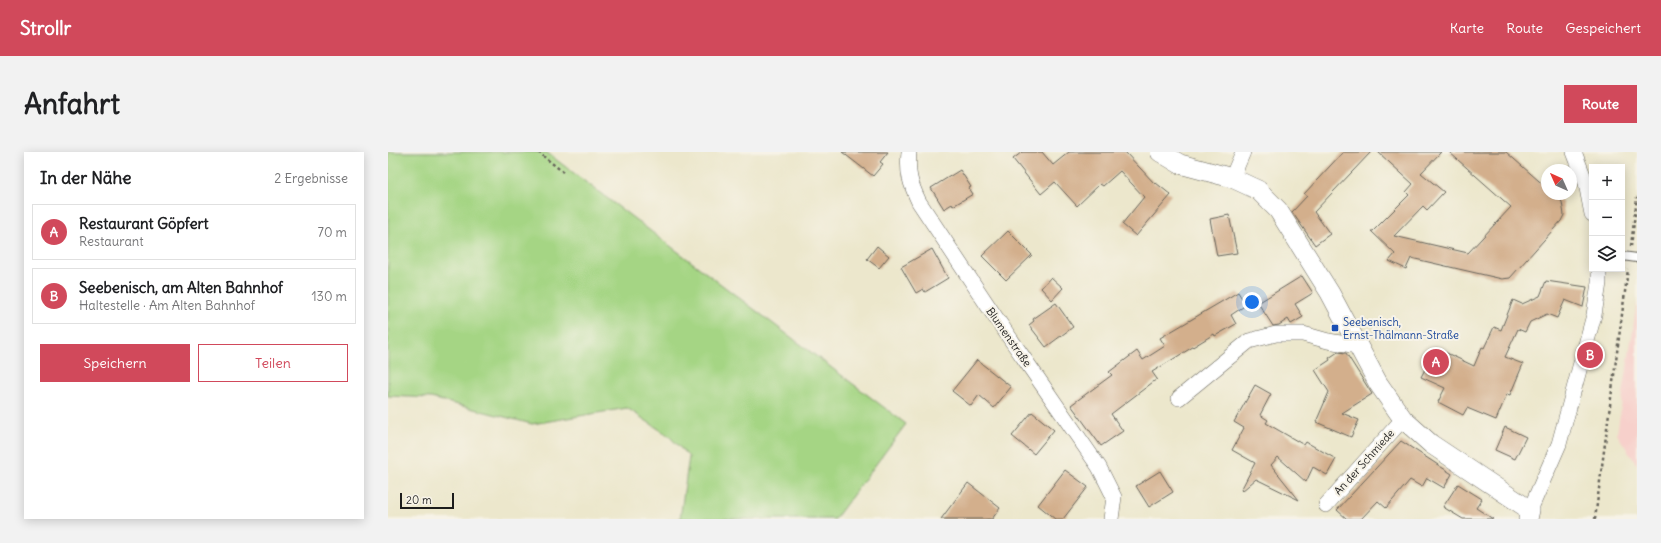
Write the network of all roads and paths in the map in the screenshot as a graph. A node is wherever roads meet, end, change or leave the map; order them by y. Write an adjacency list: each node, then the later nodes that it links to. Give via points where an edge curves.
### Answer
1 (538, 152): 6 (path)
2 (909, 152): 17 (street, Blumenstraße, via 910,184 919,202 1099,467 1114,497)
3 (1160, 152): 7 (street, via 1180,164)
4 (1243, 152): 7 (street)
5 (1574, 152): 9 (street, via 1586,183)
6 (563, 172)
7 (1232, 178): 12 (street, via 1258,190 1278,210 1330,294)
8 (1637, 197): 10 (path)
9 (1589, 200)
10 (1629, 257): 18 (path)
11 (1599, 272): 16 (street, via 1594,315 1559,444)
12 (1358, 346): 13 (street, via 1328,342 1303,334 1276,334 1249,341); 14 (street, via 1378,383)
13 (1179, 398)
14 (1403, 419): 15 (street, An der Schmiede); 16 (street, via 1430,444)
15 (1326, 505)
16 (1529, 514)
17 (1111, 519)
18 (1595, 519)

